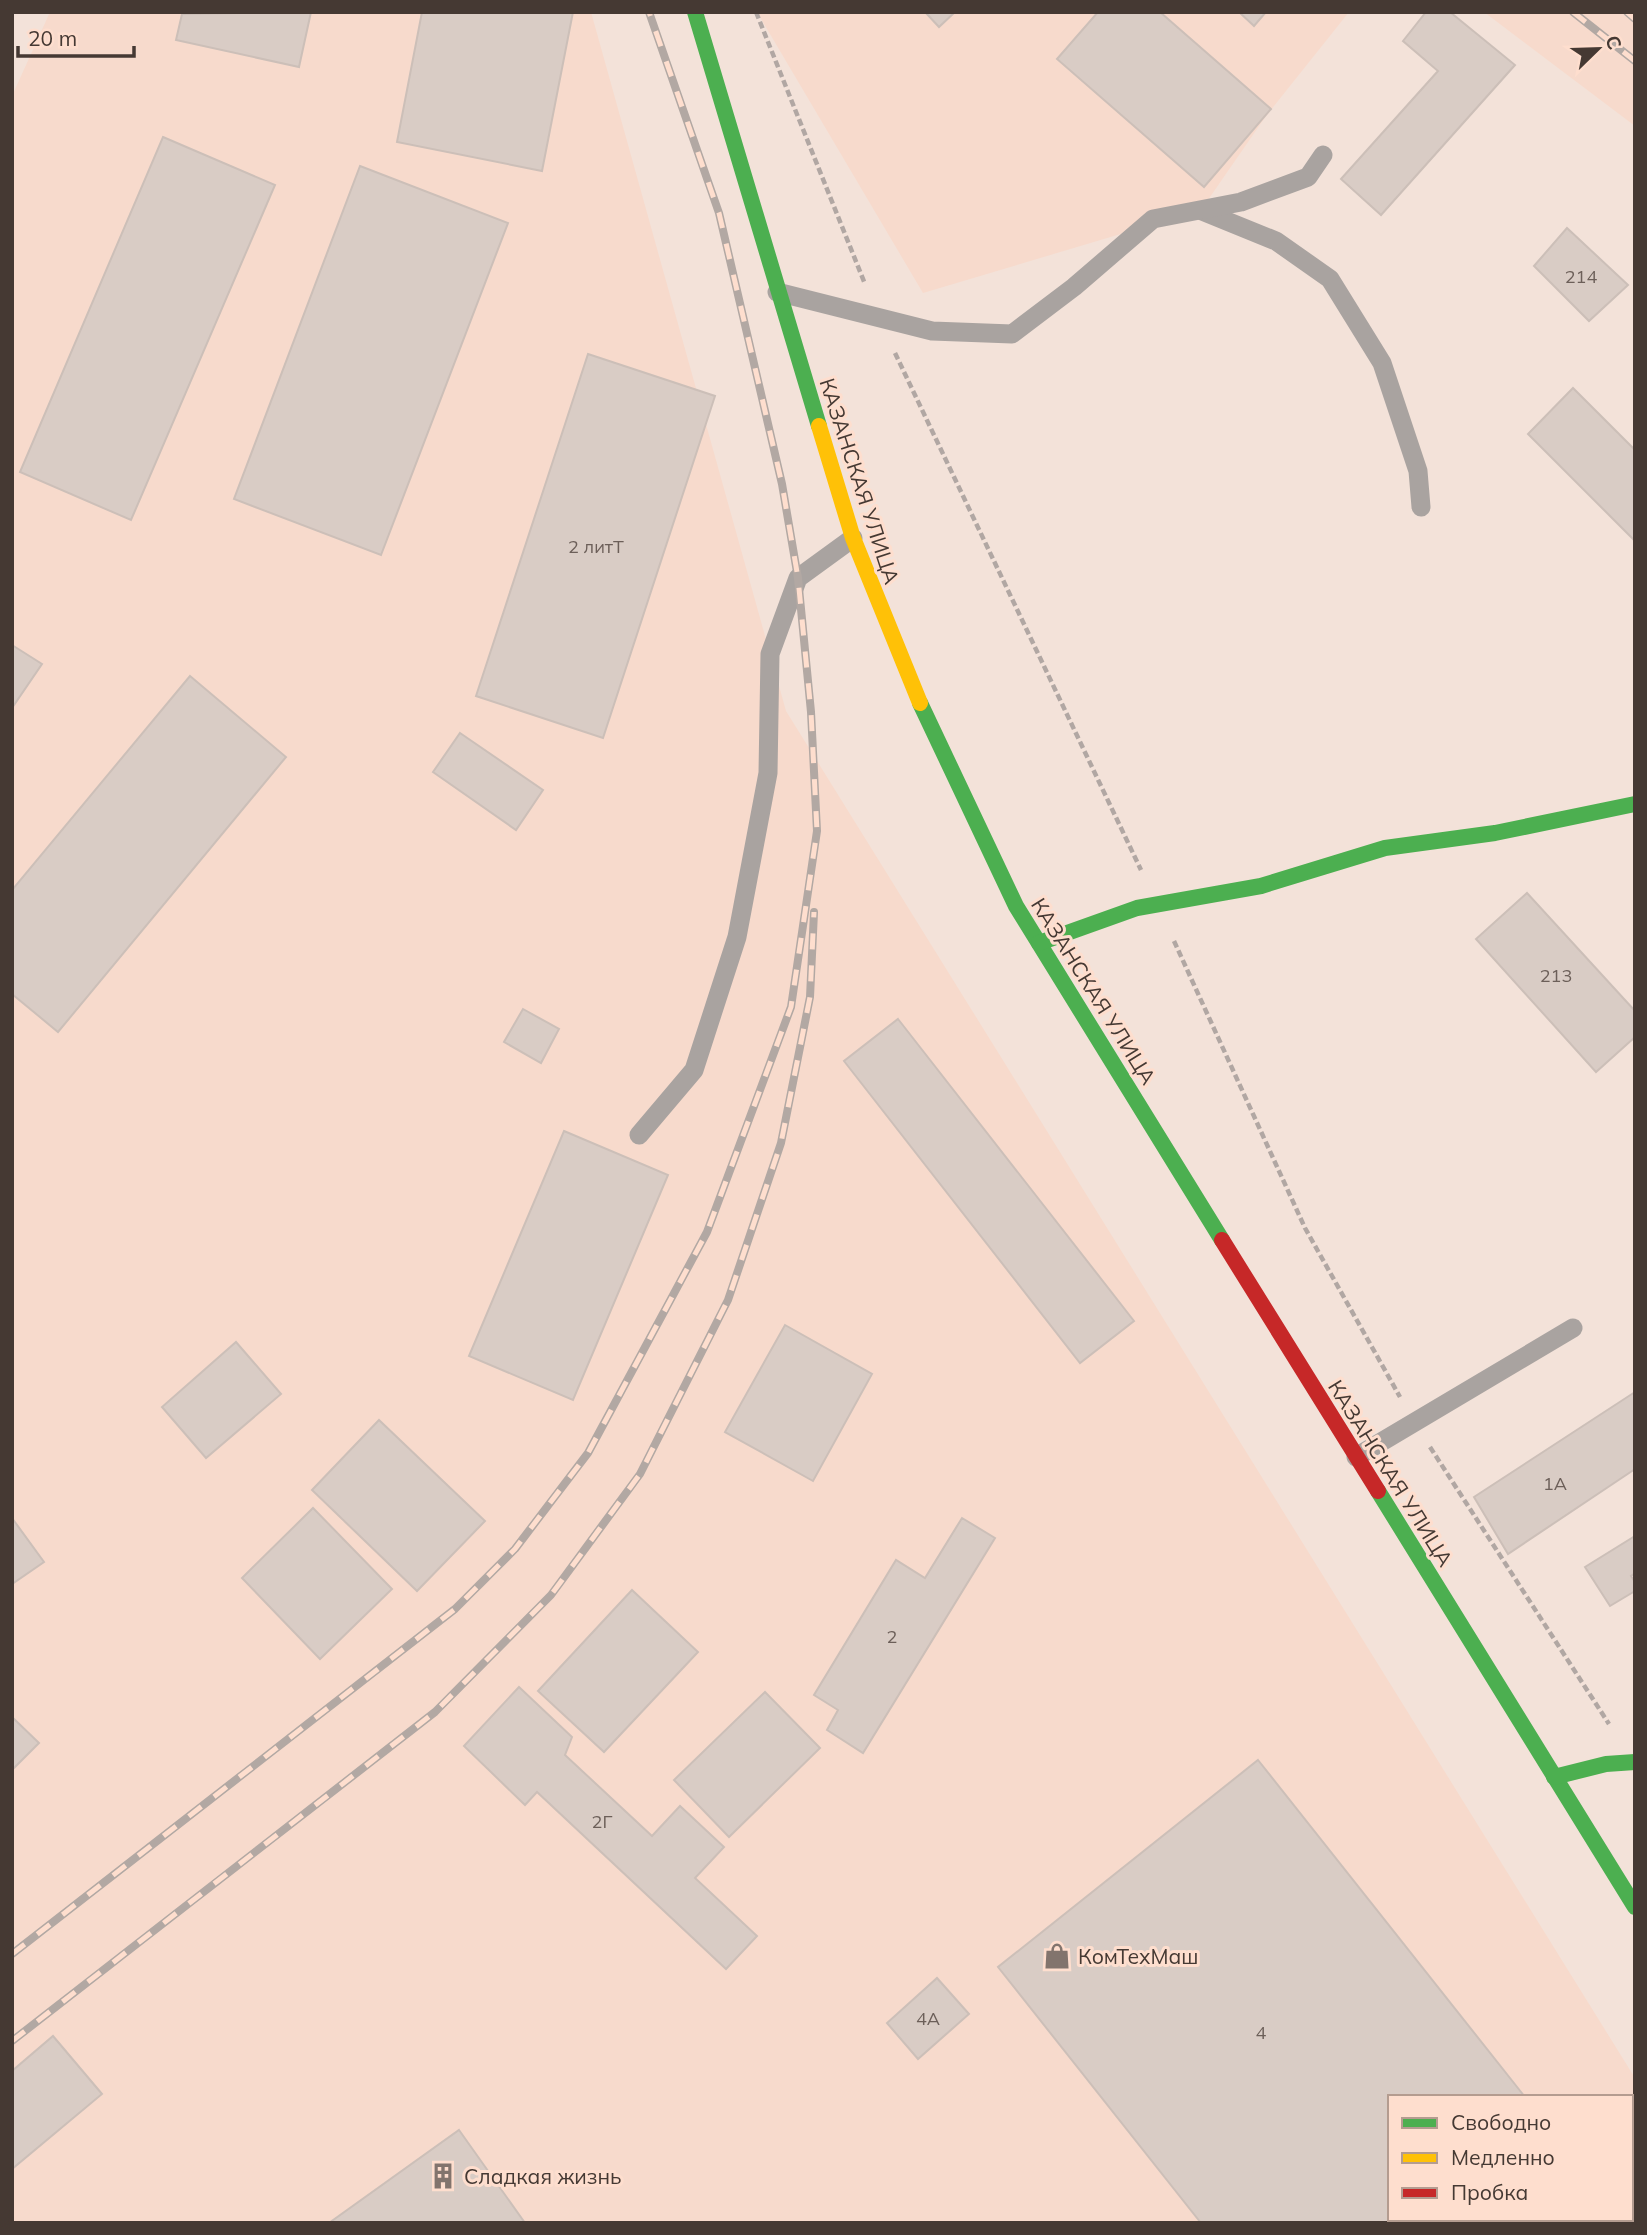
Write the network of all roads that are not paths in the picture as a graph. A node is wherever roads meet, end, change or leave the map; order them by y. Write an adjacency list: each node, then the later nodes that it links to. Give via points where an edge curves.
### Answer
1 (695, 12): 4 (main road, КАЗАНСКАЯ УЛИЦА)
2 (1323, 155): 3 (lane, via 1308,177 1241,202)
3 (1201, 210): 4 (lane, via 1153,219 1012,334 932,331); 5 (lane, via 1276,241 1330,279 1382,363 1418,471)
4 (777, 292): 6 (main road, КАЗАНСКАЯ УЛИЦА)
5 (1421, 507)
6 (853, 538): 8 (main road, КАЗАНСКАЯ УЛИЦА, via 918,698 1016,906); 9 (lane, via 798,578 770,654 768,773 737,937 694,1070)
7 (1635, 804): 8 (main road, via 1495,833 1385,848 1261,886 1137,908)
8 (1039, 943): 11 (main road, КАЗАНСКАЯ УЛИЦА)
9 (639, 1135)
10 (1573, 1328): 11 (lane)
11 (1356, 1457): 13 (main road, КАЗАНСКАЯ УЛИЦА)
12 (1635, 1762): 13 (main road)
13 (1554, 1777): 14 (main road, КАЗАНСКАЯ УЛИЦА)
14 (1635, 1907)

